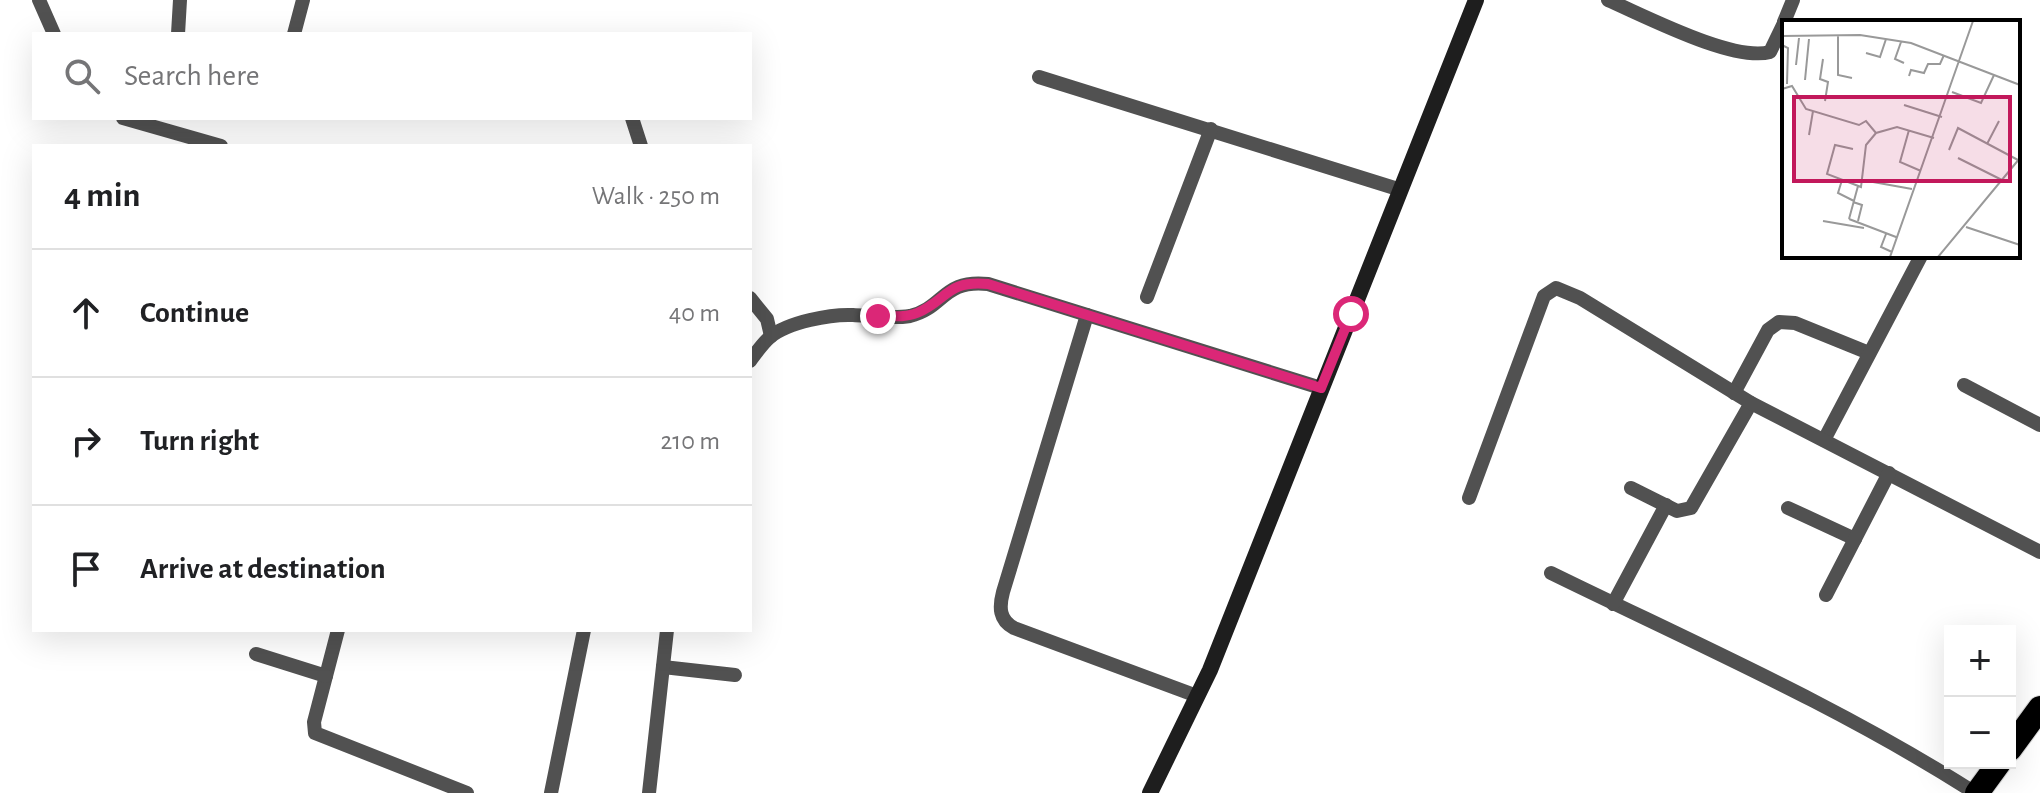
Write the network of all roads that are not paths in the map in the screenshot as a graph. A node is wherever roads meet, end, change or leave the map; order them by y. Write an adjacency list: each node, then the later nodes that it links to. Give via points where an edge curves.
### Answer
1 (39, 0): 9 (street)
2 (180, 0): 10 (street)
3 (303, 0): 11 (street)
4 (1476, 0): 19 (street)
5 (1608, 0): 8 (street, via 1694,37 1753,55 1770,52)
6 (1793, 0): 7 (street)
7 (1785, 20)
8 (1782, 27)
9 (53, 32)
10 (178, 32)
11 (295, 32)
12 (1039, 77): 15 (street)
13 (130, 120): 16 (street)
14 (633, 120): 18 (street)
15 (1211, 129): 19 (street); 21 (street)
16 (176, 133): 17 (street)
17 (214, 144)
18 (640, 144)
19 (1401, 190): 28 (street)
20 (1920, 258): 25 (street)
21 (1147, 297)
22 (752, 300): 24 (street, via 767,319)
23 (1087, 315): 24 (street, via 988,284 967,283 907,316 831,315); 28 (street); 50 (street, via 1003,592 1002,617 1014,628)
24 (771, 336): 26 (street)
25 (1869, 353): 29 (street, via 1795,323 1779,322 1768,330); 32 (street)
26 (752, 359)
27 (1964, 385): 31 (street)
28 (1321, 388): 50 (street)
29 (1734, 393): 30 (street); 35 (street, via 1566,290 1548,291)
30 (1751, 403): 32 (street); 36 (street, via 1691,508 1677,511)
31 (2040, 425)
32 (1824, 440): 33 (street)
33 (1889, 473): 38 (street); 39 (street)
34 (1631, 488): 36 (street)
35 (1469, 498)
36 (1666, 505): 42 (street)
37 (1788, 508): 38 (street)
38 (1855, 539): 41 (street)
39 (2040, 552)
40 (1551, 573): 42 (street)
41 (1826, 595)
42 (1613, 604): 58 (street, via 1855,722)
43 (337, 632): 49 (street)
44 (584, 632): 55 (street)
45 (667, 632): 47 (street)
46 (256, 654): 49 (street)
47 (663, 667): 48 (street); 56 (street)
48 (735, 675)
49 (326, 676): 54 (street, via 315,733)
50 (1197, 696): 57 (street)
51 (2040, 708): 52 (highway)
52 (2016, 741)
53 (1994, 769): 58 (highway)
54 (458, 791)
55 (551, 793)
56 (649, 793)
57 (1150, 793)
58 (1976, 793)

